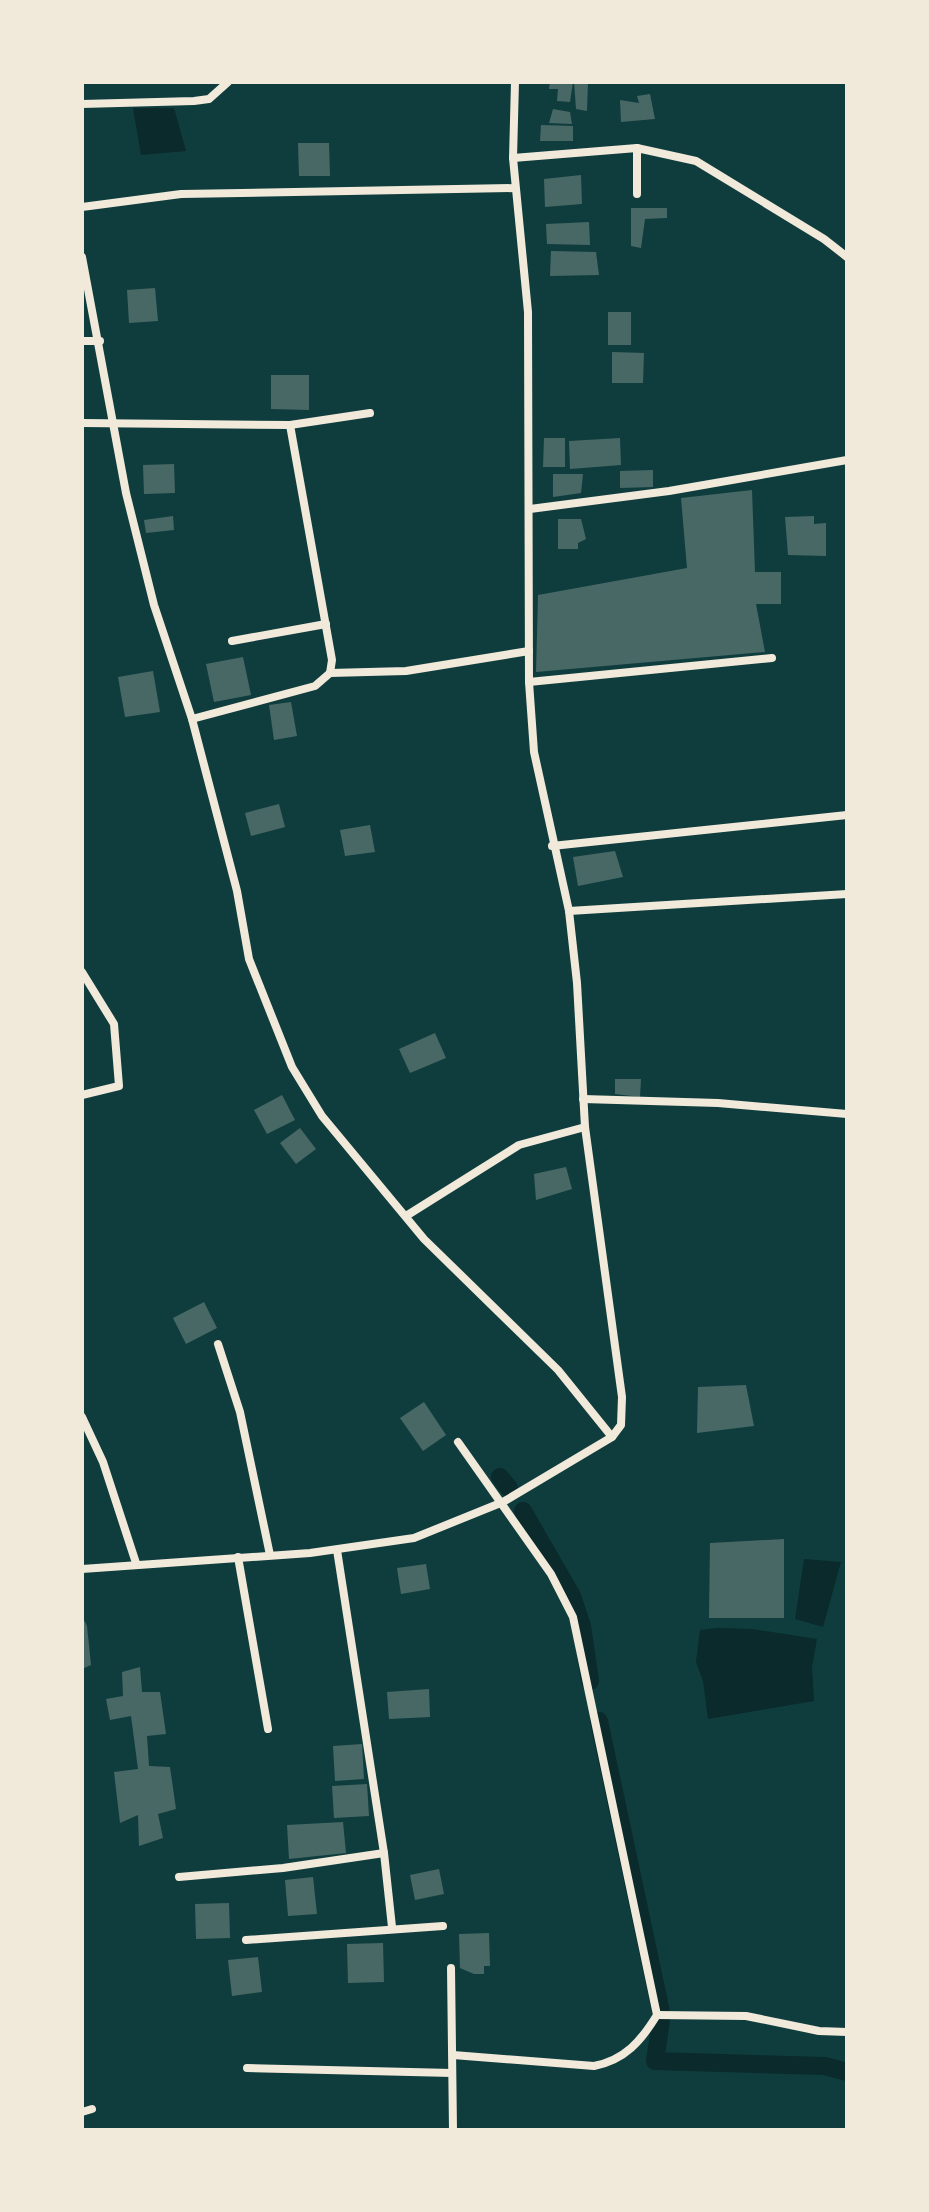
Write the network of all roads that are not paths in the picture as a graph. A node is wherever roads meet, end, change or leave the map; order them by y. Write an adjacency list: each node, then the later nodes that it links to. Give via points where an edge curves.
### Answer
1 (228, 82): 3 (street, via 209,99)
2 (515, 82): 5 (street)
3 (82, 104)
4 (637, 148): 5 (street); 7 (street); 10 (street, via 696,161)
5 (513, 158): 6 (street)
6 (515, 188): 8 (street, via 181,194); 18 (street, via 528,312)
7 (637, 194)
8 (82, 207)
9 (82, 257): 12 (street)
10 (847, 257)
11 (82, 341): 12 (street)
12 (100, 341): 15 (street)
13 (370, 413): 16 (street)
14 (82, 423): 15 (street)
15 (114, 423): 16 (street); 25 (street, via 154,605)
16 (290, 425): 19 (street)
17 (847, 460): 18 (street)
18 (530, 509): 21 (street)
19 (326, 624): 20 (street); 23 (street)
20 (232, 641)
21 (529, 651): 23 (street, via 406,671); 24 (street)
22 (772, 658): 24 (street)
23 (330, 673): 25 (street, via 315,686)
24 (529, 682): 27 (street, via 534,752)
25 (192, 719): 35 (street, via 237,891 249,959 292,1067 322,1116)
26 (847, 815): 27 (street)
27 (552, 846): 29 (street)
28 (847, 894): 29 (street)
29 (569, 911): 32 (street)
30 (82, 972): 31 (street, via 114,1024 119,1086)
31 (82, 1095)
32 (583, 1099): 33 (street); 34 (street)
33 (847, 1114)
34 (585, 1127): 35 (street, via 519,1145); 38 (street, via 622,1397 621,1425)
35 (406, 1216): 38 (street, via 558,1370)
36 (218, 1344): 42 (street, via 240,1412)
37 (82, 1417): 44 (street, via 103,1462)
38 (612, 1437): 40 (street)
39 (458, 1442): 40 (street)
40 (503, 1502): 41 (street, via 433,1533); 53 (street, via 573,1617)
41 (337, 1550): 42 (street); 47 (street)
42 (270, 1555): 43 (street)
43 (238, 1557): 44 (street); 46 (street)
44 (136, 1563): 45 (street)
45 (82, 1569)
46 (268, 1729)
47 (384, 1853): 48 (street); 50 (street)
48 (179, 1877)
49 (443, 1926): 50 (street)
50 (392, 1927): 51 (street)
51 (246, 1940)
52 (451, 1968): 55 (street)
53 (657, 2015): 54 (street, via 746,2016); 55 (street, via 630,2050 594,2066)
54 (847, 2032)
55 (453, 2055): 57 (street)
56 (247, 2068): 57 (street)
57 (452, 2073): 60 (street)
58 (92, 2109): 59 (street)
59 (82, 2112)
60 (453, 2130)

